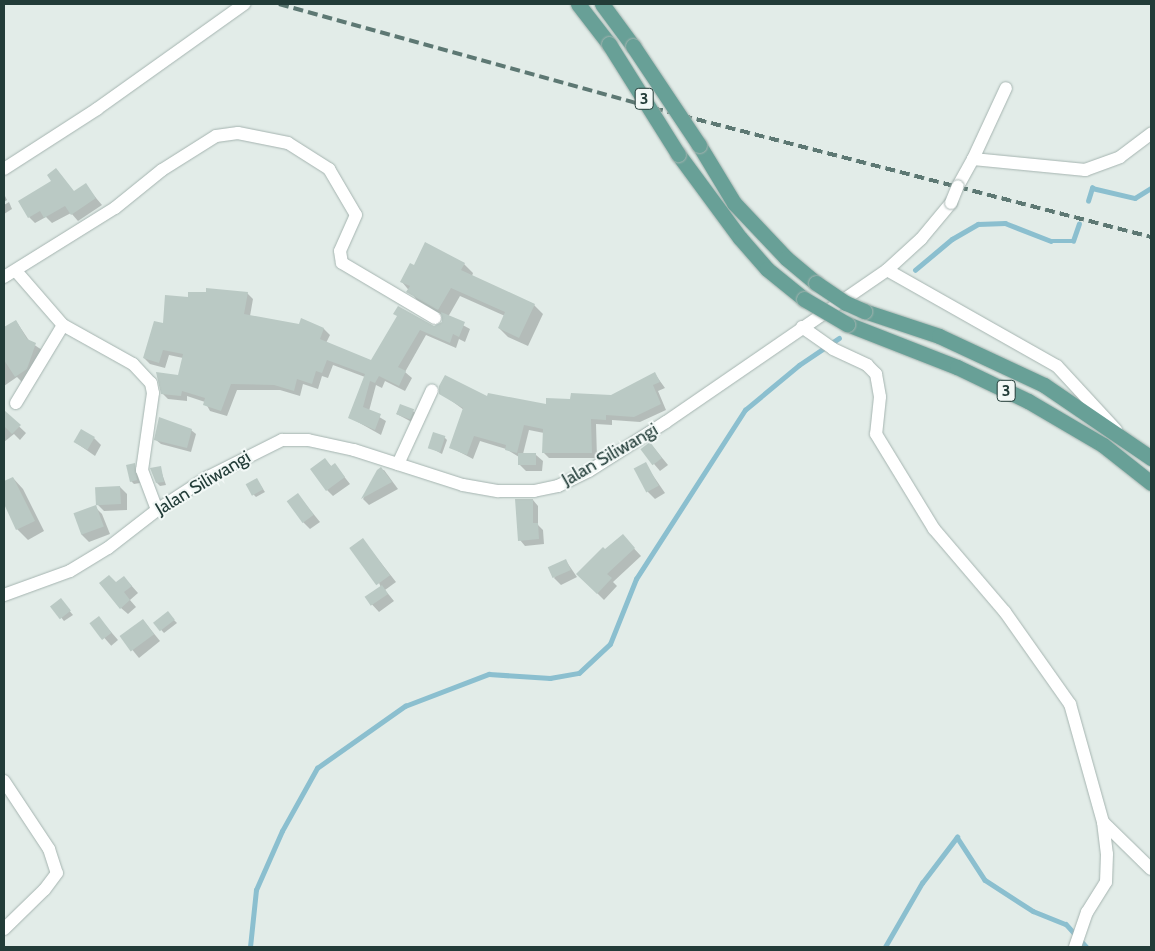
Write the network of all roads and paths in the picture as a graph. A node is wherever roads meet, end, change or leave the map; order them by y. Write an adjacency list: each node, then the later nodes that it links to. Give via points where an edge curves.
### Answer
1 (244, 4): 7 (street, via 96,109)
2 (578, 4): 19 (main road, 3, bridge, via 609,44 678,154 767,269 804,299 847,324 957,367 1028,401 1103,445)
3 (602, 4): 16 (main road, 3, bridge, via 634,46 734,203 786,258 816,283 846,303 977,352 1044,385)
4 (1006, 88): 6 (street, Jalan Siliwangi)
5 (1151, 134): 6 (street, via 1120,157 1086,170)
6 (973, 159): 8 (street, Jalan Siliwangi, bridge, via 951,203 921,239)
7 (4, 169)
8 (887, 270): 13 (street, Jalan Siliwangi); 16 (street, via 1057,366)
9 (16, 271): 10 (street); 11 (street, via 55,243 115,208 162,170 216,136 256,135 288,143 329,169 342,187 356,218 340,251 342,263); 12 (street)
10 (4, 277)
11 (435, 318)
12 (63, 324): 15 (street); 20 (street, via 133,364 154,388 142,470)
13 (802, 327): 18 (street, Jalan Siliwangi, via 623,450 558,486 534,491 498,491 462,485); 23 (street, via 828,346 867,364 876,374 880,398 876,434 934,529 1005,612 1065,695 1075,719)
14 (432, 390): 18 (street)
15 (16, 403)
16 (1118, 433): 17 (main road, 3)
17 (1151, 458)
18 (398, 464): 20 (street, Jalan Siliwangi, via 308,440 282,440 235,462)
19 (1151, 483)
20 (156, 510): 21 (street, Jalan Siliwangi, via 108,548 76,567)
21 (4, 595)
22 (4, 781): 25 (street, via 49,849 57,873 49,886)
23 (1102, 822): 24 (street); 26 (street, via 1106,882 1079,932)
24 (1151, 869)
25 (4, 928)
26 (1075, 946)

